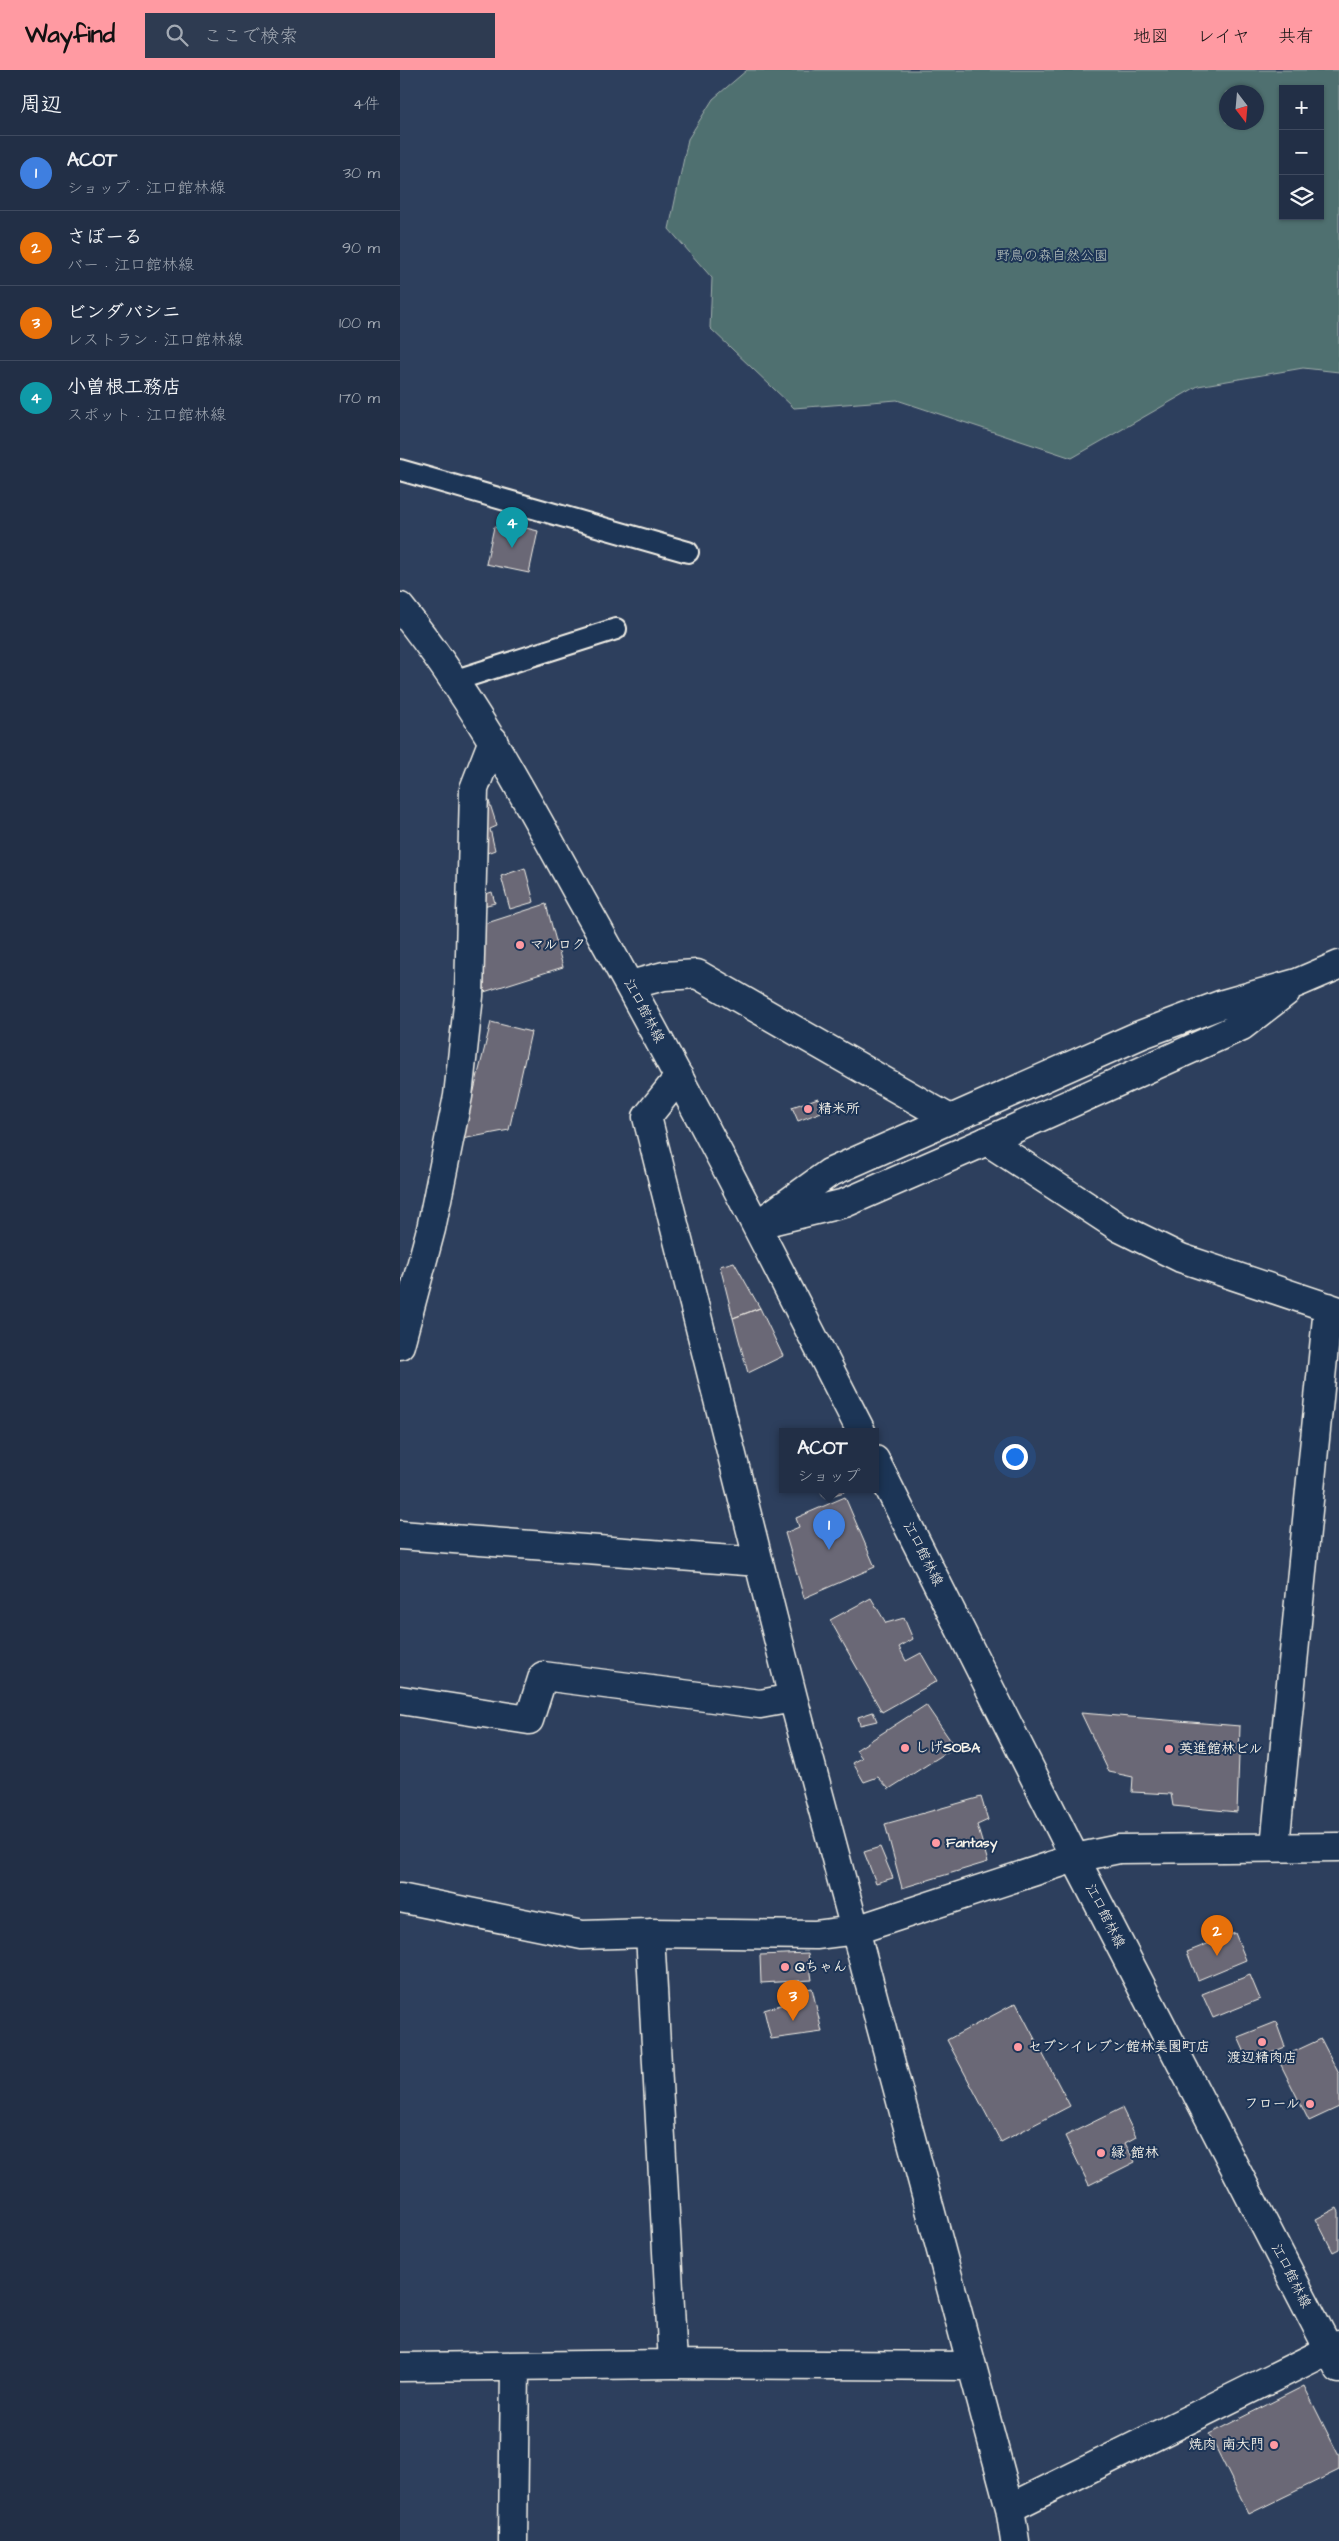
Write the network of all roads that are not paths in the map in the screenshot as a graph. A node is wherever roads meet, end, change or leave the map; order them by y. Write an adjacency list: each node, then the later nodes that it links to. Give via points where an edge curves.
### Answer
1 (400, 470): 2 (lane)
2 (688, 552)
3 (400, 607): 5 (street, 江口館林線)
4 (616, 629): 5 (lane)
5 (456, 680): 6 (street, 江口館林線)
6 (492, 740): 9 (street, 江口館林線); 15 (street, via 474,789 469,996 458,1096 431,1229)
7 (1339, 965): 8 (street)
8 (1297, 983): 11 (street, via 1220,1005 1140,1035); 12 (street, via 1242,1026)
9 (630, 985): 10 (street, 江口館林線); 11 (street, via 664,976 697,974)
10 (679, 1077): 13 (street, 江口館林線); 19 (street, via 647,1117)
11 (950, 1119): 13 (street, via 829,1173)
12 (988, 1141): 13 (street, via 845,1203); 14 (street, via 1120,1228 1181,1258)
13 (756, 1225): 16 (street, 江口館林線)
14 (1333, 1310): 22 (street)
15 (400, 1345)
16 (858, 1428)
17 (879, 1468): 24 (street, 江口館林線)
18 (400, 1535): 19 (street)
19 (759, 1562): 20 (street)
20 (793, 1698): 21 (street, via 760,1704 543,1676 529,1720); 26 (street)
21 (400, 1700)
22 (1275, 1846): 23 (street); 24 (street, via 1119,1849)
23 (1339, 1846)
24 (1075, 1858): 26 (street); 28 (street, 江口館林線)
25 (400, 1898): 27 (street, via 582,1935)
26 (856, 1930): 27 (street, via 816,1935); 31 (street)
27 (650, 1933): 29 (street)
28 (1336, 2355): 33 (street)
29 (673, 2364): 30 (street); 31 (street)
30 (515, 2366): 32 (street); 34 (street)
31 (971, 2366): 33 (street)
32 (400, 2367)
33 (1010, 2508): 35 (street)
34 (513, 2541)
35 (1015, 2541)

